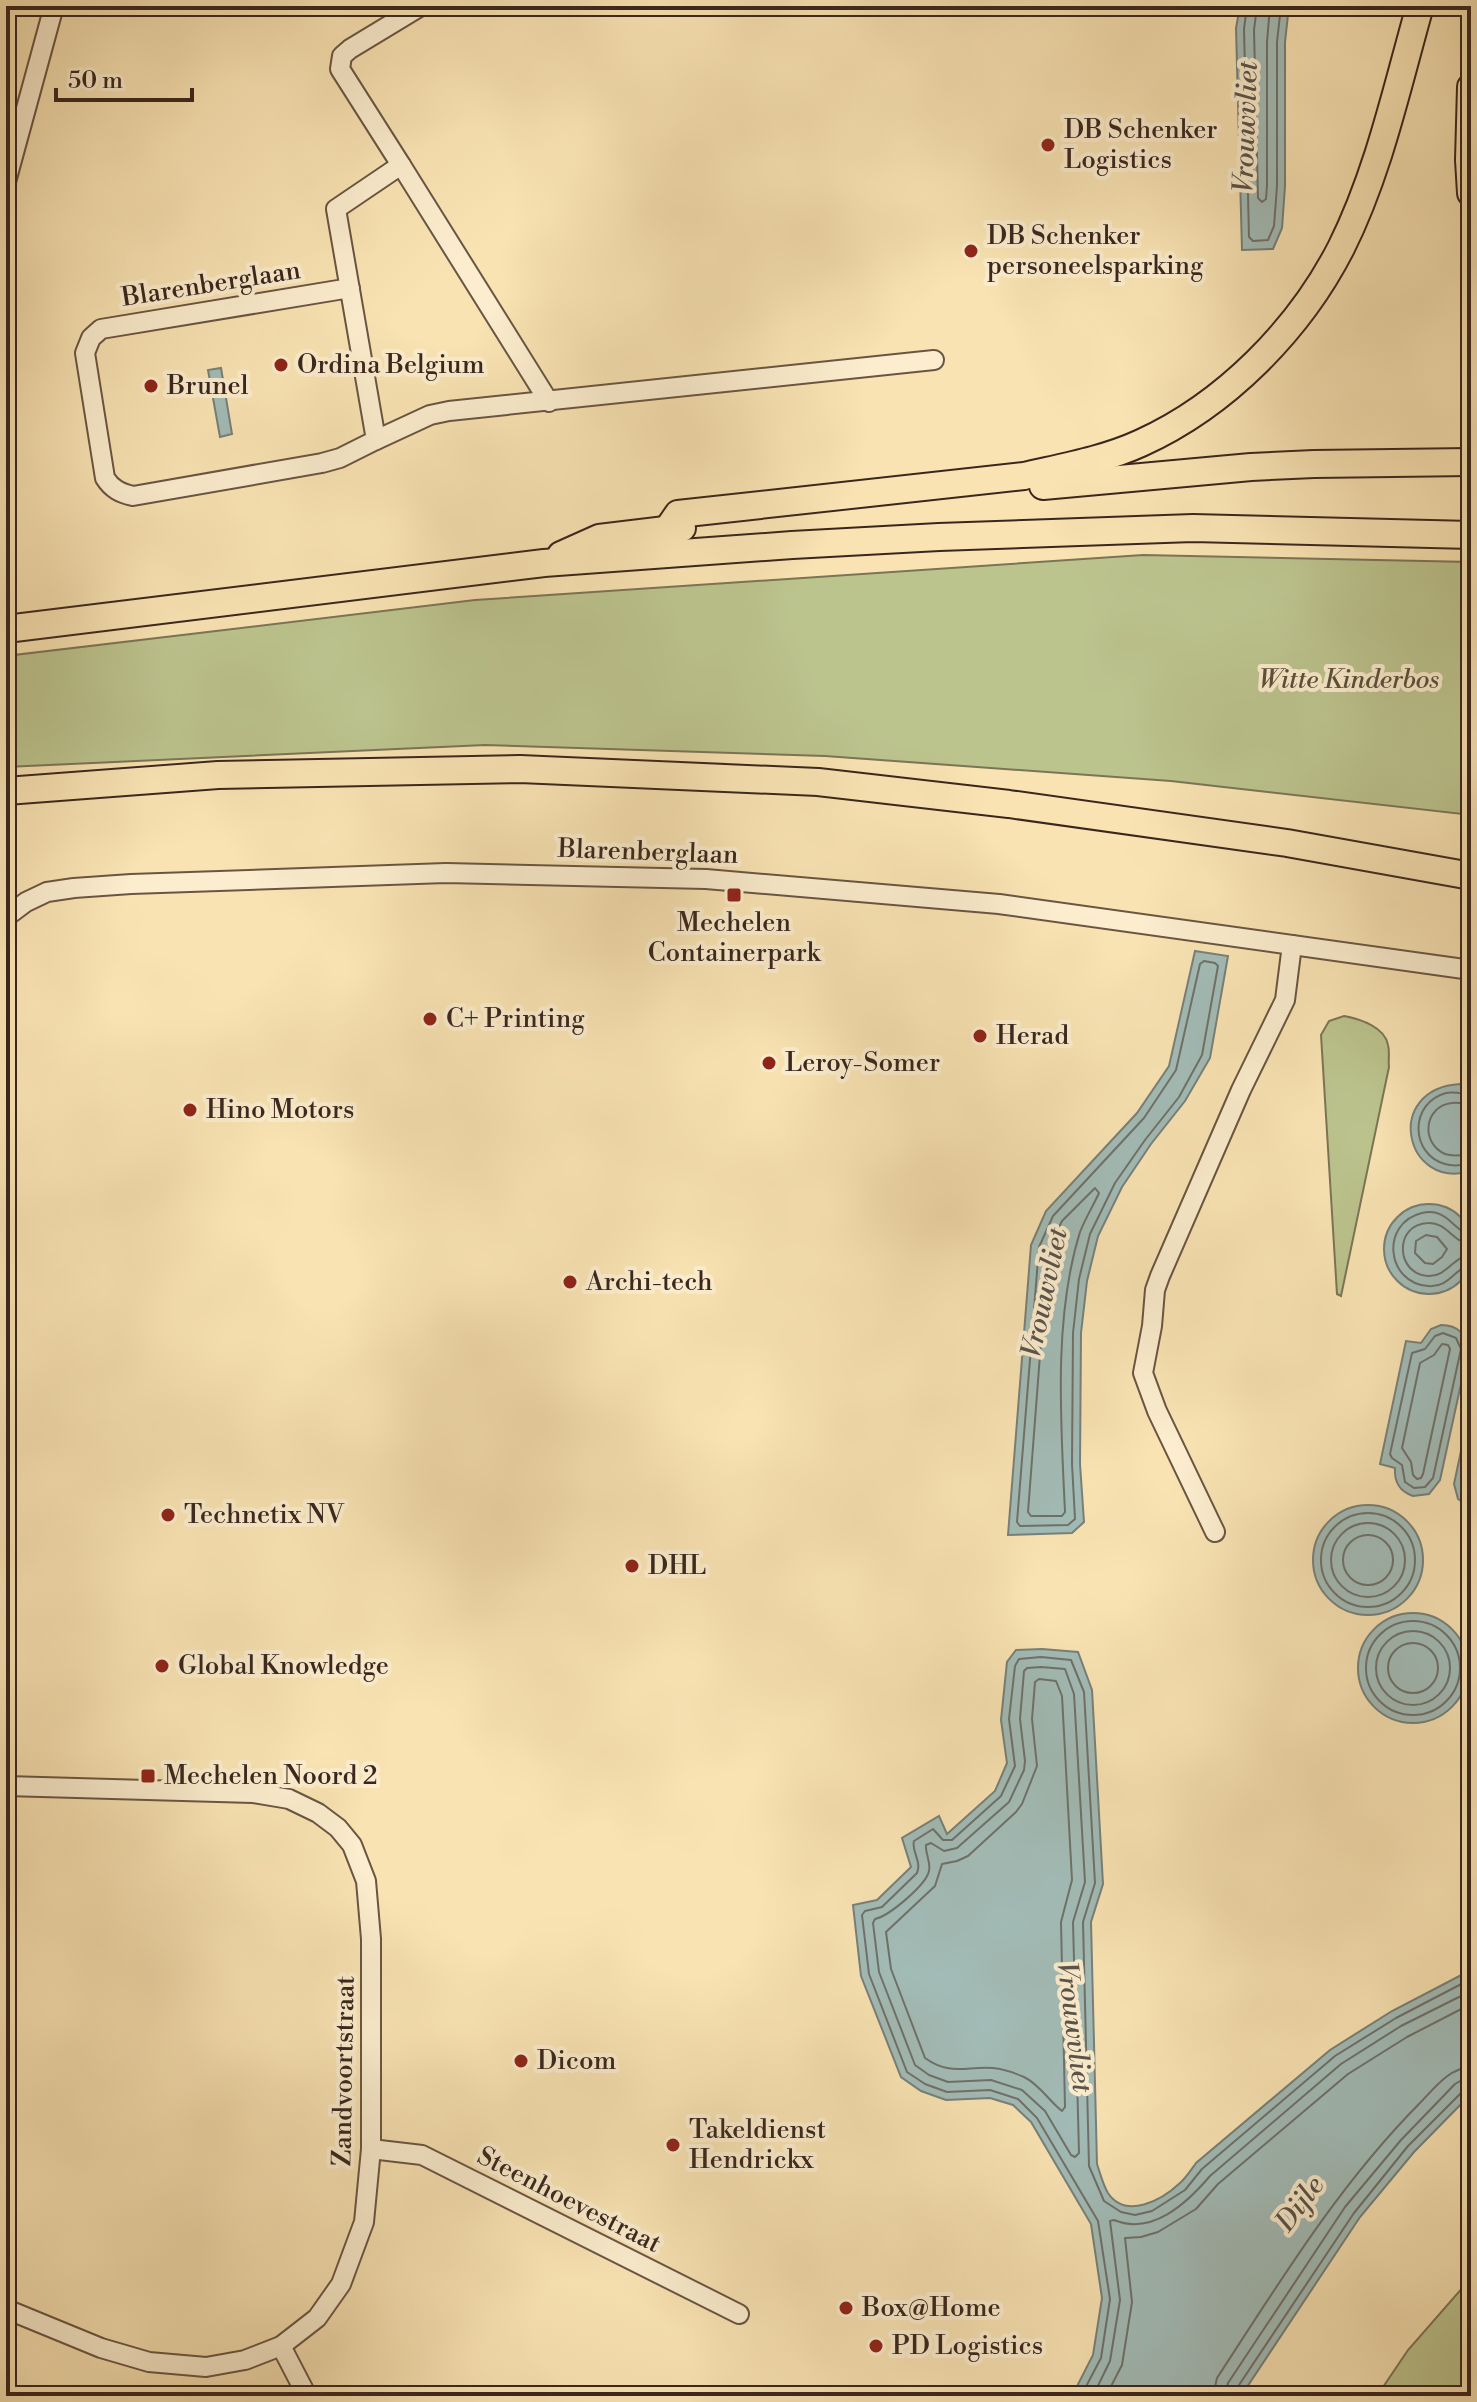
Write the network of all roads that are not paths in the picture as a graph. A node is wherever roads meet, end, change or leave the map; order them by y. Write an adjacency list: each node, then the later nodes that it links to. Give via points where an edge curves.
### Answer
1 (53, 6): 6 (street)
2 (421, 6): 5 (street, via 350,49 342,56 340,69)
3 (1420, 6): 13 (highway, via 1377,159 1341,249 1293,321 1208,403 1139,444 1064,467 1024,476 678,514)
4 (1471, 87): 7 (highway)
5 (401, 165): 8 (street, via 336,209); 10 (street)
6 (6, 182)
7 (1471, 193)
8 (350, 288): 11 (street); 11 (street, Blarenberglaan, via 101,329 85,353 105,478 110,487 133,496 322,463)
9 (934, 360): 10 (street, Blarenberglaan)
10 (549, 402): 11 (street, Blarenberglaan, via 430,415)
11 (376, 440)
12 (1471, 462): 13 (highway, via 1188,472 899,499)
13 (667, 530): 15 (highway, via 599,538)
14 (1471, 535): 15 (highway, via 1090,530)
15 (544, 563): 16 (highway)
16 (6, 629)
17 (6, 791): 18 (highway, via 218,775 520,769 818,782 1287,843)
18 (1471, 876)
19 (6, 917): 20 (street, Blarenberglaan, via 47,892 117,885 401,874 651,877 999,904)
20 (1292, 945): 21 (street, Blarenberglaan); 22 (street, via 1285,1000 1155,1290 1143,1373)
21 (1471, 970)
22 (1215, 1532)
23 (6, 1786): 24 (street, Zandvoortstraat, via 253,1793 289,1799 338,1828 360,1862 369,1905)
24 (371, 2149): 26 (street, Steenhoevestraat, via 422,2155); 27 (street, Zandvoortstraat, via 364,2222 341,2284 317,2318)
25 (6, 2309): 27 (street, Zandvoortstraat, via 149,2362 206,2367)
26 (739, 2314)
27 (281, 2346): 28 (street)
28 (307, 2396)

